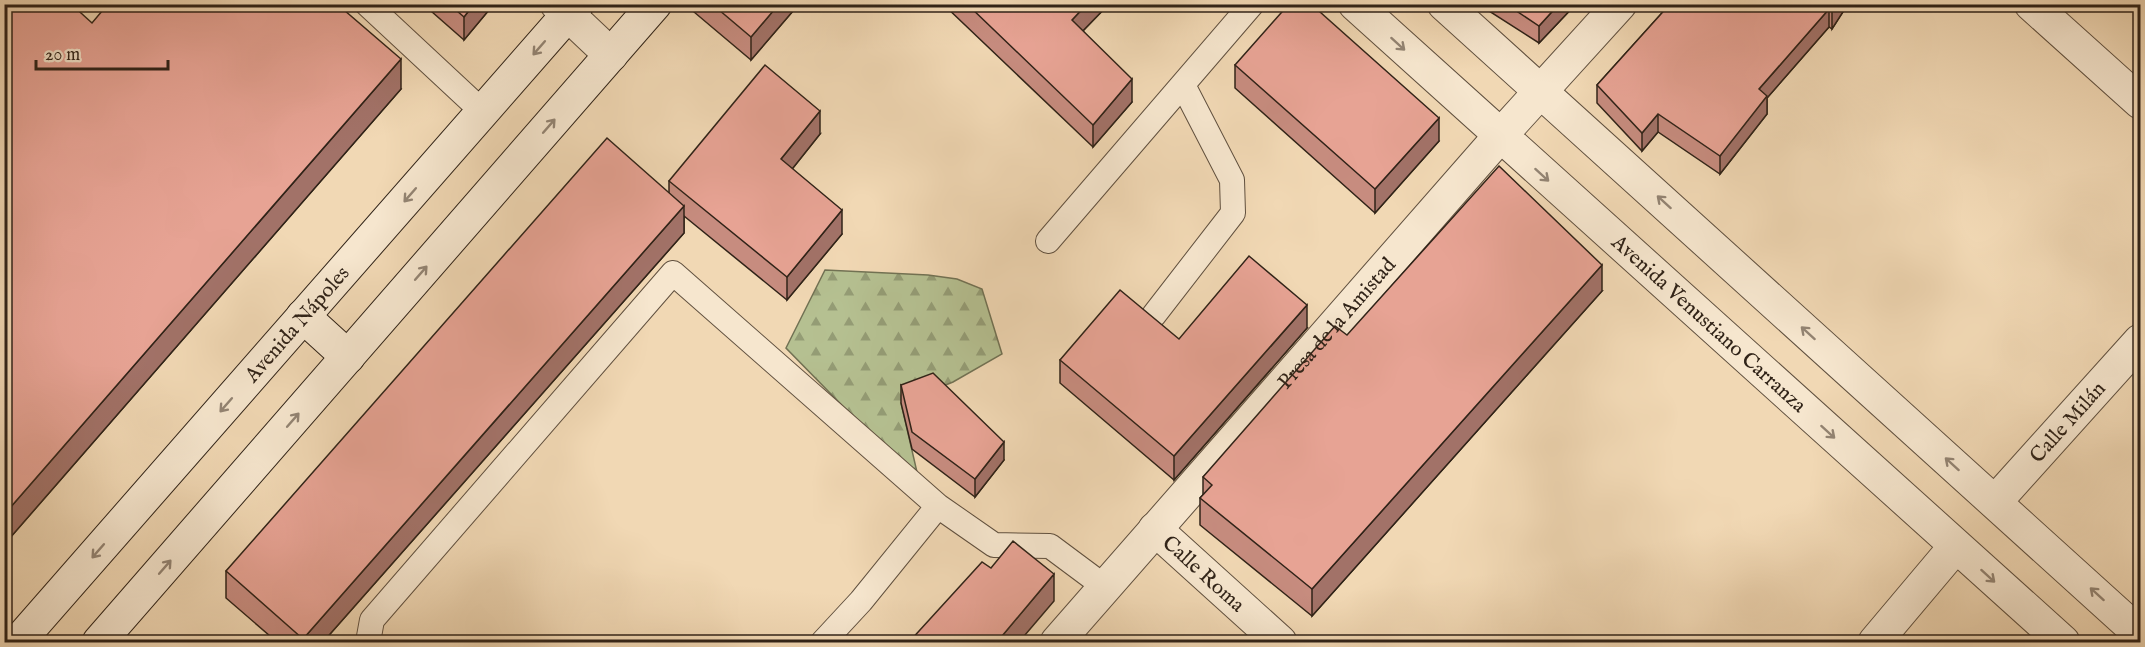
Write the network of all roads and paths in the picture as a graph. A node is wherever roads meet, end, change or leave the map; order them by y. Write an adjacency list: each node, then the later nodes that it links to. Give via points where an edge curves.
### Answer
1 (367, 4): 13 (lane)
2 (655, 4): 9 (street)
3 (1252, 4): 10 (lane)
4 (1354, 4): 14 (street, Avenida Venustiano Carranza, one-way to 14)
5 (1444, 4): 11 (street)
6 (1620, 4): 11 (street, Presa de la Amistad)
7 (2031, 4): 12 (street)
8 (567, 8): 9 (street); 13 (street, Avenida Nápoles, one-way to 13)
9 (611, 55): 19 (street, one-way to 9)
10 (1184, 85): 15 (lane); 16 (lane, via 1232,180 1233,213)
11 (1543, 92): 14 (street, Presa de la Amistad); 20 (street, one-way to 11)
12 (2140, 102)
13 (483, 112): 17 (street, Avenida Nápoles, one-way to 17)
14 (1500, 136): 22 (street, Presa de la Amistad); 23 (street, Avenida Venustiano Carranza, one-way to 23)
15 (1048, 241)
16 (1154, 315)
17 (303, 316): 19 (street); 26 (street, Avenida Nápoles, one-way to 26)
18 (2140, 341): 20 (street, Calle Milán)
19 (348, 357): 27 (street, one-way to 19)
20 (1995, 502): 25 (street, one-way to 20)
21 (938, 506): 24 (lane, via 993,545 1050,546); 28 (lane, via 673,273 372,620); 29 (lane)
22 (1155, 529): 24 (street, Presa de la Amistad); 31 (street, Calle Roma)
23 (1955, 547): 32 (street); 33 (street, Avenida Venustiano Carranza, one-way to 33)
24 (1106, 587): 30 (street, Presa de la Amistad)
25 (2140, 634)
26 (18, 642)
27 (99, 642)
28 (368, 642)
29 (823, 642)
30 (1057, 642)
31 (1280, 642)
32 (1875, 642)
33 (2063, 642)

